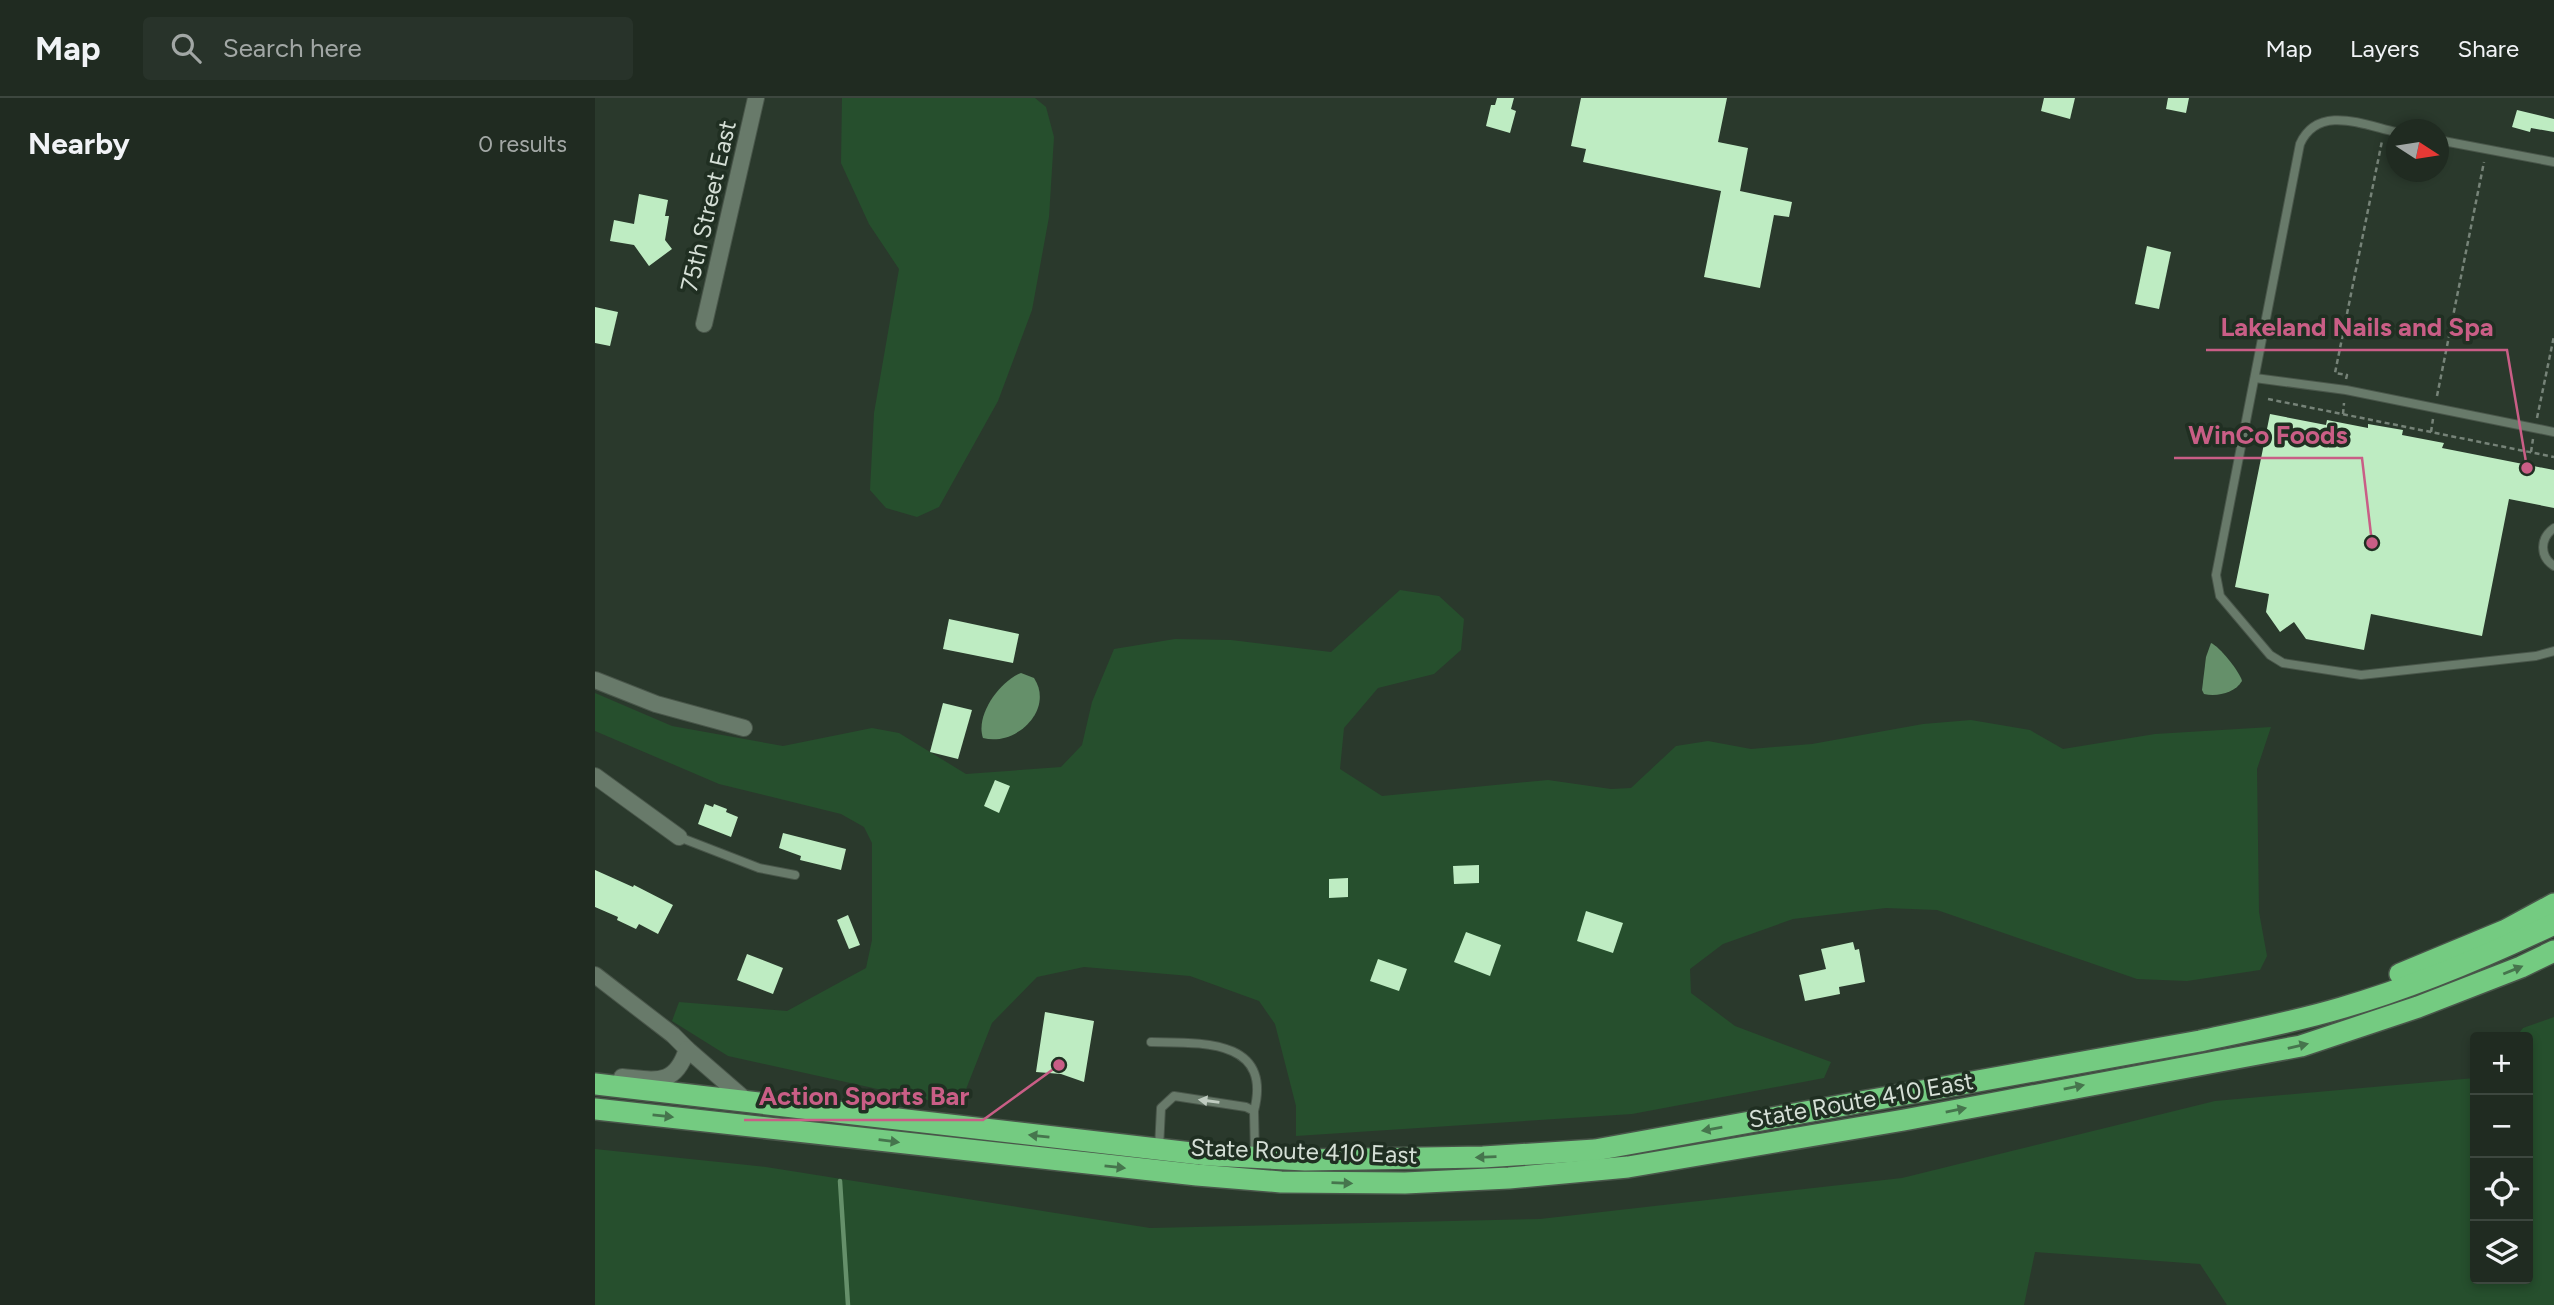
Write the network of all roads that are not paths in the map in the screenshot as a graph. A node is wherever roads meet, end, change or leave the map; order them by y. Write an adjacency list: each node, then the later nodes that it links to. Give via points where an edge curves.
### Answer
1 (756, 98): 5 (street, 75th Street East)
2 (2386, 130): 6 (lane, via 2326,120 2304,136)
3 (2449, 142): 4 (lane)
4 (2554, 162)
5 (704, 324)
6 (2255, 378): 7 (lane, via 2346,390); 10 (lane, via 2215,581 2220,596 2270,655 2283,663 2361,675)
7 (2554, 432)
8 (2554, 528): 9 (lane, via 2543,545 2545,558)
9 (2554, 566)
10 (2554, 651)
11 (595, 680): 12 (street, via 656,704)
12 (744, 728)
13 (595, 776): 14 (street)
14 (679, 837): 15 (lane, via 759,868)
15 (795, 875)
16 (2554, 904): 22 (highway, via 2506,930 2357,990)
17 (2554, 924): 22 (highway, via 2461,966 2341,1008)
18 (2554, 951): 26 (highway, State Route 410 East, one-way to 18, via 1184,1174 1355,1184 1509,1178 1628,1167 2301,1046 2418,1007)
19 (595, 975): 21 (street)
20 (1151, 1042): 27 (lane, via 1207,1043 1239,1055 1258,1083)
21 (687, 1049): 23 (street, via 674,1074 659,1080); 25 (street)
22 (2133, 1052): 29 (highway, State Route 410 East, one-way to 29, via 1595,1150 1483,1157)
23 (595, 1078)
24 (595, 1084): 25 (highway, State Route 410 East)
25 (748, 1101): 28 (highway, State Route 410 East, one-way to 25)
26 (595, 1109)
27 (1254, 1111): 28 (lane, one-way to 28, via 1174,1096 1161,1108); 29 (lane)
28 (1159, 1149): 29 (highway, State Route 410 East)
29 (1255, 1157)

